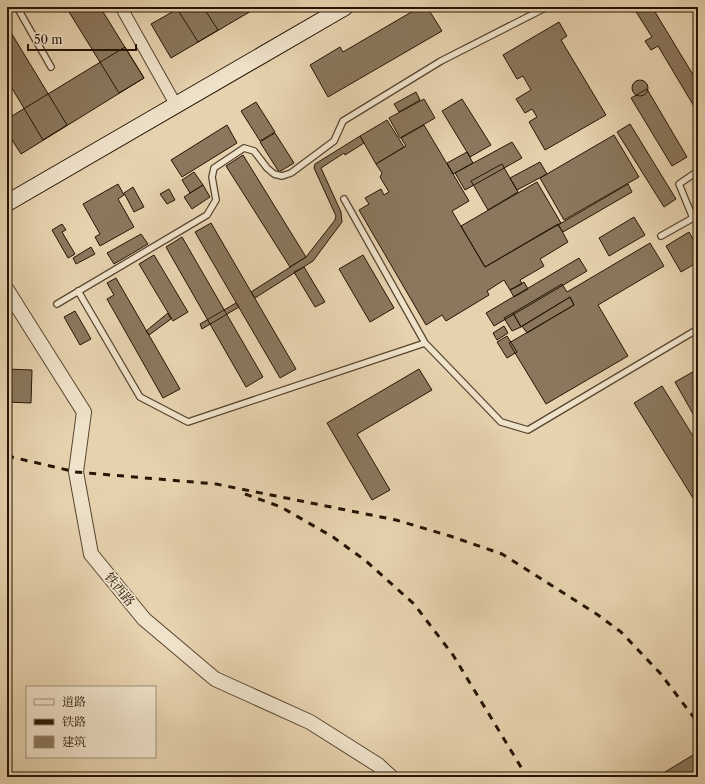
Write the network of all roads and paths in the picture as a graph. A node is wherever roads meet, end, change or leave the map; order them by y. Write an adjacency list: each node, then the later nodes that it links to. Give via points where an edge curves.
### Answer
1 (17, 7): 5 (lane)
2 (121, 7): 6 (street)
3 (345, 7): 6 (main road)
4 (547, 7): 12 (lane, via 441,61 343,121 334,141 291,173 282,176 274,174 254,151 244,148 214,168 212,177 216,200 207,214)
5 (51, 67)
6 (176, 105): 9 (main road)
7 (698, 171): 10 (lane, via 679,184 693,218)
8 (344, 199): 15 (lane)
9 (7, 203)
10 (661, 236)
11 (7, 290): 16 (street, 铁西路, via 84,412 76,472 91,554 144,619 215,679 310,722 378,765)
12 (78, 291): 13 (lane); 15 (lane, via 140,397 188,422)
13 (57, 304)
14 (698, 329): 15 (lane, via 528,430 501,422)
15 (425, 343)
16 (391, 777)

